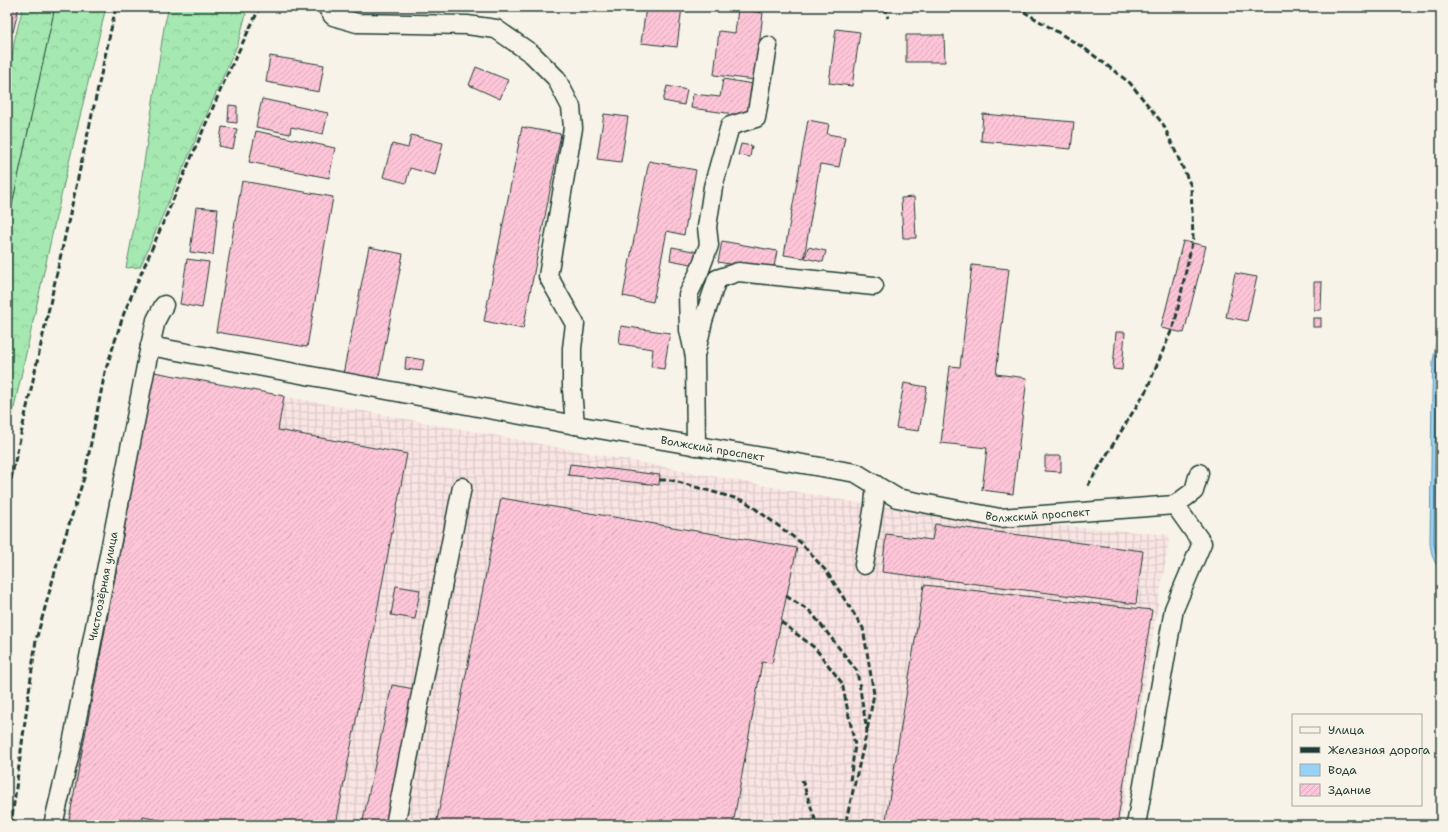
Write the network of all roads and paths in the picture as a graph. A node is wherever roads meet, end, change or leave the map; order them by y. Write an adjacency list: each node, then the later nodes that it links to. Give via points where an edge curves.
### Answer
1 (327, 7): 7 (street, via 334,16 357,23 467,25 496,29 532,54 556,78 571,107 573,128 548,276 575,324 572,390)
2 (768, 46): 6 (street, via 756,118 730,126 713,187 707,227 709,245 688,295 689,330)
3 (874, 286): 6 (street, via 738,272 717,279 703,321)
4 (164, 305): 5 (street, Чистоозёрная улица, via 156,320)
5 (150, 346): 7 (street, Волжский проспект); 14 (street, Чистоозёрная улица)
6 (695, 357): 8 (street)
7 (575, 425): 8 (street, Волжский проспект)
8 (696, 446): 10 (street, Волжский проспект, via 856,474)
9 (1199, 474): 12 (street, via 1194,492)
10 (876, 486): 12 (street, Волжский проспект, via 897,498 1000,518); 13 (street)
11 (462, 487): 15 (street)
12 (1175, 505): 16 (street, via 1202,543 1174,609)
13 (864, 566)
14 (53, 825)
15 (395, 825)
16 (1136, 825)

